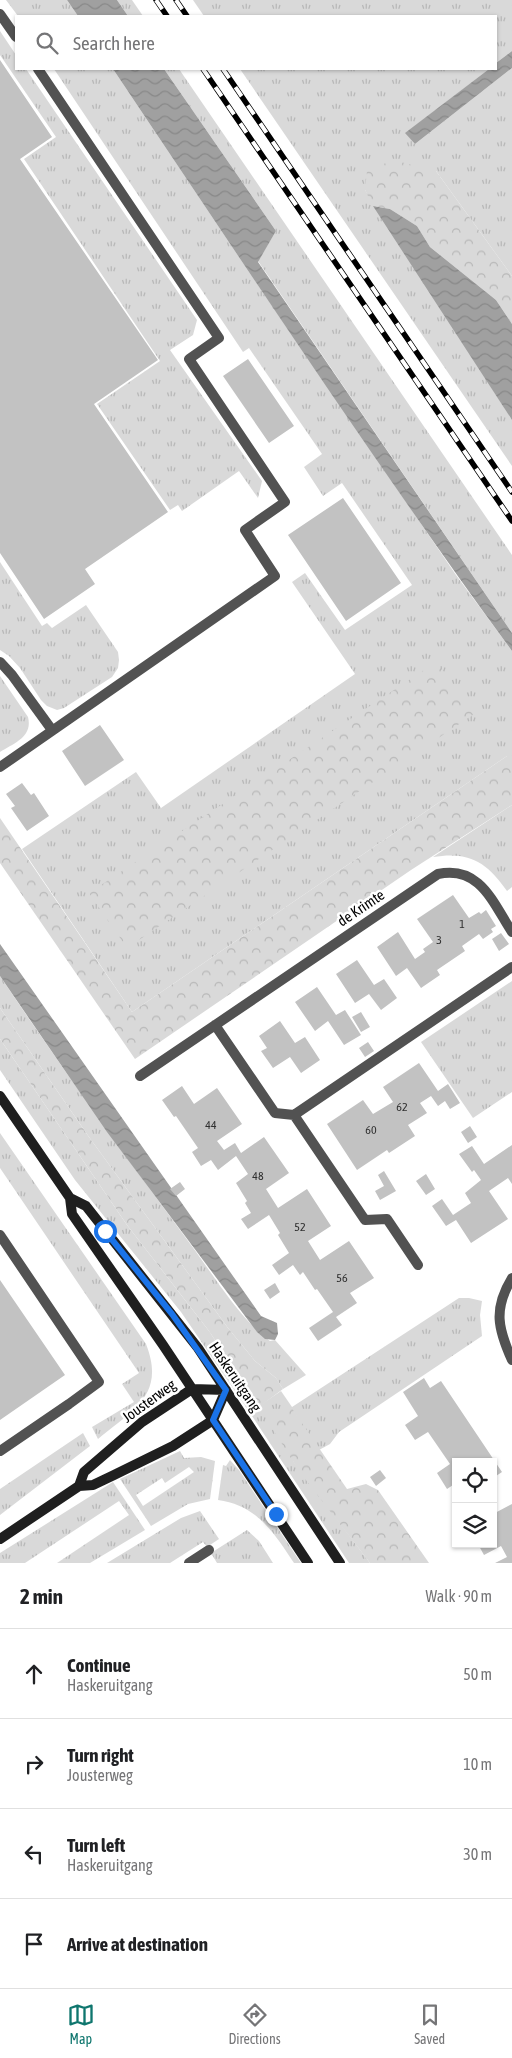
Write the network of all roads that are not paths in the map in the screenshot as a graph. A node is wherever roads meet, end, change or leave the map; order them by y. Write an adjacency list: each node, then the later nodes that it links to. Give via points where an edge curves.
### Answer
1 (0, 14): 2 (street)
2 (15, 36)
3 (39, 70): 5 (street, via 219,338 189,359 284,502 245,530 275,576)
4 (0, 662): 5 (street)
5 (52, 730): 6 (street)
6 (0, 767)
7 (512, 932): 9 (street, de Krimte, via 483,888 471,877 457,873 438,874)
8 (512, 967): 12 (street)
9 (215, 1024): 10 (street, de Krimte); 12 (street, via 275,1113)
10 (140, 1076)
11 (0, 1096): 13 (main road, Haskeruitgang)
12 (294, 1115): 15 (street, via 365,1220 387,1220)
13 (70, 1198): 18 (main road, Haskeruitgang, via 72,1214); 19 (main road, Haskeruitgang, via 86,1206 178,1321)
14 (0, 1235): 21 (street, via 99,1382)
15 (418, 1265)
16 (512, 1278): 17 (street, via 503,1294 499,1315 500,1332)
17 (512, 1360)
18 (192, 1389): 19 (main road, Jousterweg); 20 (main road, Haskeruitgang); 22 (main road, Jousterweg, via 154,1414 102,1456 84,1472)
19 (226, 1390): 20 (main road); 27 (main road, Haskeruitgang)
20 (213, 1420): 22 (main road, Jousterweg, via 173,1446 131,1467 93,1485); 26 (main road, Haskeruitgang)
21 (0, 1451)
22 (79, 1486): 23 (main road, Jousterweg)
23 (0, 1539)
24 (209, 1550): 25 (street)
25 (189, 1563)
26 (308, 1563)
27 (340, 1563)

